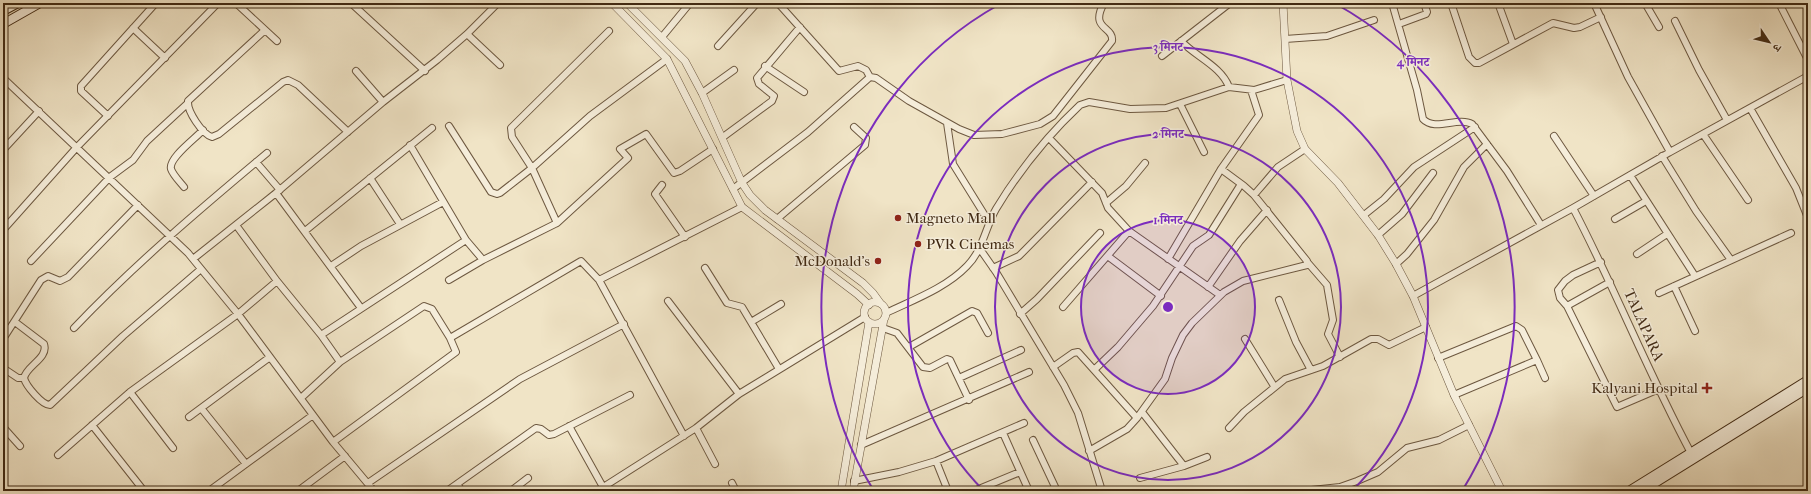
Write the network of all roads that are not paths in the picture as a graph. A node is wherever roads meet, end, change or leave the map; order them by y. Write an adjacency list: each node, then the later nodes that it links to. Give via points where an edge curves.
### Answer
1 (18, 3): 23 (main road)
2 (40, 3): 27 (main road)
3 (218, 3): 42 (street)
4 (236, 3): 32 (street)
5 (351, 3): 47 (street)
6 (498, 3): 34 (street)
7 (612, 3): 43 (street)
8 (627, 3): 35 (street)
9 (690, 3): 35 (street)
10 (757, 3): 40 (street)
11 (778, 3): 29 (street)
12 (1104, 3): 65 (street, via 1098,18 1112,41 1047,122 1002,134 985,135 974,134)
13 (1230, 3): 38 (street)
14 (1283, 3): 36 (street)
15 (1392, 3): 28 (street)
16 (1424, 3): 28 (street, via 1426,14)
17 (1451, 3): 39 (street, via 1472,61 1479,62)
18 (1498, 3): 39 (street)
19 (1594, 3): 24 (street)
20 (1645, 3): 30 (street)
21 (1779, 3): 44 (street)
22 (154, 5): 31 (street)
23 (3, 11)
24 (1601, 17): 39 (street, via 1574,28 1553,23); 83 (street, via 1628,78)
25 (1374, 20): 36 (street, via 1327,36)
26 (1675, 22): 64 (street)
27 (3, 24)
28 (1399, 24): 68 (street, via 1423,119 1443,124 1466,121)
29 (800, 27): 46 (street); 52 (street, via 839,71 858,66 866,70)
30 (1659, 27)
31 (133, 28): 42 (street); 63 (street, via 81,86 81,91)
32 (265, 30): 37 (street); 59 (street, via 194,94)
33 (609, 31): 88 (street, via 511,128 512,137)
34 (467, 34): 45 (street); 47 (street)
35 (662, 37): 57 (street, via 685,61)
36 (1285, 39): 53 (street)
37 (277, 41)
38 (1181, 41): 41 (street); 54 (street, via 1220,72)
39 (1513, 44)
40 (718, 46)
41 (1162, 56)
42 (165, 58): 63 (street)
43 (667, 59): 79 (street); 88 (street, via 590,116)
44 (1808, 60)
45 (500, 65)
46 (765, 66): 56 (street); 74 (street, via 757,81 772,93 774,98)
47 (425, 70): 58 (street)
48 (734, 70): 57 (street)
49 (356, 71): 58 (street)
50 (1808, 76): 61 (street)
51 (3, 78): 62 (street)
52 (870, 78): 65 (street, via 879,80); 95 (street, via 808,132)
53 (1286, 80): 55 (street); 80 (street, via 1294,124)
54 (1229, 87): 55 (street); 60 (street)
55 (1252, 90): 89 (street, via 1259,115)
56 (804, 92)
57 (702, 93): 74 (street)
58 (383, 102): 71 (street)
59 (187, 104): 70 (street); 92 (street, via 147,141 133,160)
60 (1180, 104): 75 (street, via 1150,110 1084,103 1070,114); 82 (street)
61 (1750, 108): 64 (street); 112 (street, via 1796,188)
62 (39, 111): 78 (street); 81 (street)
63 (108, 116): 78 (street)
64 (1728, 120): 72 (street)
65 (947, 123): 115 (street, via 953,164)
66 (449, 126): 88 (street, via 494,194 500,193)
67 (854, 127): 113 (street, via 866,138 865,145)
68 (1475, 127): 76 (street); 111 (street, via 1414,167 1384,199)
69 (432, 128): 77 (street)
70 (203, 130): 71 (street, via 212,137 219,134 288,80 298,85); 98 (street, via 171,162 171,170)
71 (348, 132): 100 (street)
72 (1703, 134): 83 (street); 103 (street)
73 (1554, 136): 102 (street)
74 (723, 137): 95 (street)
75 (1049, 138): 94 (street); 115 (street, via 1016,179)
76 (1487, 144): 119 (street); 140 (street, via 1464,167 1434,220)
77 (410, 145): 93 (street); 105 (street)
78 (77, 147): 92 (street); 120 (street)
79 (713, 149): 99 (street); 116 (street, via 674,173 646,134 620,149 628,158)
80 (1305, 149): 101 (street, via 1278,167); 111 (street)
81 (3, 150)
82 (1204, 152)
83 (1670, 152): 85 (street)
84 (267, 153): 86 (street)
85 (1662, 156): 91 (street); 136 (street, via 1696,211)
86 (256, 162): 100 (street); 127 (street)
87 (1145, 163): 106 (street, via 1126,186)
88 (532, 168): 116 (street)
89 (1221, 170): 96 (street); 134 (street)
90 (1433, 173): 125 (street, via 1402,214)
91 (1630, 175): 102 (street); 104 (street)
92 (110, 177): 107 (street); 137 (street)
93 (370, 178): 117 (street); 122 (street)
94 (1092, 182): 106 (street, via 1102,193); 143 (street, via 1019,256)
95 (742, 183): 99 (street); 113 (street, via 756,203)
96 (1241, 184): 101 (street); 144 (street, via 1208,235 1194,246)
97 (662, 185): 128 (street, via 654,194)
98 (184, 187)
99 (733, 189): 108 (street)
100 (278, 191): 118 (street); 122 (street)
101 (1254, 195): 110 (street)
102 (1594, 196): 109 (street)
103 (1748, 200)
104 (1646, 201): 114 (street); 126 (street)
105 (443, 202): 117 (street); 129 (street)
106 (1106, 203): 121 (street)
107 (138, 205): 127 (street); 169 (street, via 68,277 60,281 48,276 41,280)
108 (742, 207): 128 (street); 161 (street)
109 (1573, 208): 119 (street); 138 (street, TALAPARA)
110 (1267, 210): 139 (street); 152 (street, via 1240,241)
111 (1364, 215): 125 (street)
112 (1808, 218)
113 (777, 219): 160 (street, via 863,284)
114 (1615, 219)
115 (989, 222): 130 (street)
116 (557, 223): 135 (street)
117 (400, 224): 141 (street)
118 (236, 225): 133 (street); 149 (street)
119 (1541, 225): 156 (street)
120 (3, 230)
121 (1129, 231): 132 (street); 134 (street)
122 (305, 232): 141 (street)
123 (1100, 233): 166 (street)
124 (1791, 233): 136 (street)
125 (1378, 234): 140 (street)
126 (1667, 234): 131 (street); 146 (street)
127 (169, 235): 133 (street); 173 (street)
128 (685, 237): 148 (street)
129 (466, 240): 135 (street); 164 (street)
130 (980, 249): 143 (street); 167 (street, via 954,277)
131 (1636, 254)
132 (1109, 256): 155 (street); 163 (street)
133 (193, 259): 145 (street)
134 (1168, 259): 144 (street)
135 (483, 260): 147 (street)
136 (1731, 260): 146 (street)
137 (31, 261)
138 (1601, 262): 150 (street, TALAPARA); 162 (street, via 1573,275 1560,285 1559,294)
139 (1308, 263): 154 (street, via 1305,267 1243,281); 184 (street, via 1327,285 1334,320 1328,334)
140 (1396, 264): 156 (street)
141 (330, 266): 164 (street)
142 (705, 268): 170 (street, via 727,303 742,308)
143 (993, 268): 166 (street)
144 (1180, 268): 152 (street); 155 (street)
145 (201, 269): 165 (street); 194 (street, via 123,336 53,403 45,404 26,384)
146 (1696, 276): 151 (street)
147 (449, 280)
148 (599, 280): 171 (street); 178 (street, via 581,260)
149 (277, 281): 165 (street); 177 (street)
150 (1610, 282): 162 (street); 200 (street, TALAPARA)
151 (1674, 286): 153 (street); 175 (street)
152 (1208, 287): 154 (street)
153 (1659, 293)
154 (1220, 295): 208 (street, via 1183,335 1165,379)
155 (1161, 296): 191 (street)
156 (1413, 296): 172 (street)
157 (1279, 300): 192 (street, via 1296,342)
158 (668, 301): 202 (street)
159 (781, 304): 170 (street)
160 (880, 304): 161 (street); 167 (street)
161 (869, 305): 168 (street, via 865,310)
162 (1567, 306): 200 (street, via 1617,407)
163 (1063, 307)
164 (361, 308): 177 (street)
165 (238, 314): 183 (street); 201 (street)
166 (1020, 314): 188 (street)
167 (885, 316): 168 (street, via 879,324); 174 (street)
168 (867, 319): 190 (street); 252 (street)
169 (15, 322): 180 (street); 194 (street, via 40,340 45,348 44,353)
170 (751, 322): 190 (street)
171 (624, 324): 220 (street); 239 (street, via 520,379)
172 (1426, 327): 184 (street, via 1389,345 1378,339 1371,339); 185 (street)
173 (74, 328)
174 (883, 328): 181 (street, via 897,333); 223 (street)
175 (1695, 331)
176 (988, 333): 181 (street, via 977,313 972,311)
177 (321, 334): 187 (street)
178 (450, 338): 187 (street, via 432,309 424,306); 222 (street, via 456,352)
179 (1245, 338): 198 (street)
180 (3, 339)
181 (909, 347): 195 (street, via 920,364 926,368 950,360)
182 (1021, 350): 195 (street)
183 (270, 357): 205 (street); 207 (street)
184 (1340, 357): 192 (street)
185 (1438, 358): 186 (street, via 1516,326 1522,330); 204 (street)
186 (1537, 360): 196 (street); 204 (street)
187 (340, 362): 205 (street)
188 (1053, 367): 191 (street, via 1076,351); 226 (street, via 1078,413)
189 (3, 368): 194 (street, via 18,378)
190 (779, 369): 202 (street)
191 (1094, 370): 211 (street)
192 (1311, 370): 198 (street, via 1285,379)
193 (1029, 372): 206 (street)
194 (24, 378)
195 (959, 378): 206 (street)
196 (1545, 378)
197 (1808, 380): 227 (main road)
198 (1274, 386): 218 (street)
199 (1808, 388): 262 (main road)
200 (1660, 389): 227 (street, TALAPARA)
201 (130, 392): 213 (street); 225 (street)
202 (739, 394): 217 (street)
203 (630, 395): 215 (street)
204 (1454, 395): 214 (street)
205 (301, 398): 209 (street)
206 (969, 400): 223 (street)
207 (201, 408): 210 (street); 232 (street)
208 (1142, 412): 211 (street); 234 (street)
209 (314, 415): 222 (street); 232 (street)
210 (189, 417)
211 (1137, 418): 226 (street, via 1127,429)
212 (1024, 423): 219 (street)
213 (92, 425): 228 (street); 243 (street)
214 (1469, 425): 259 (street, via 1439,440 1407,448 1378,472 1357,481 1340,487); 260 (street)
215 (569, 426): 241 (street, via 551,435 536,428); 242 (street)
216 (3, 427): 224 (street)
217 (696, 428): 220 (street); 233 (street)
218 (1229, 428)
219 (1003, 433): 231 (street); 235 (street)
220 (684, 436): 242 (street)
221 (1034, 440): 257 (street)
222 (333, 442): 229 (street)
223 (861, 445): 238 (street)
224 (20, 446)
225 (173, 448)
226 (1089, 451): 258 (street)
227 (1691, 453): 261 (main road)
228 (58, 455)
229 (345, 456): 239 (street); 245 (street)
230 (1207, 457): 234 (street)
231 (936, 461): 238 (street); 254 (street)
232 (246, 464): 244 (street)
233 (716, 464)
234 (1184, 466): 237 (street)
235 (1020, 472): 255 (street); 256 (street)
236 (528, 478): 249 (street)
237 (1140, 478)
238 (854, 481): 253 (street)
239 (368, 483): 246 (street)
240 (732, 483): 251 (street)
241 (457, 484): 247 (street); 248 (street)
242 (603, 487): 250 (street)
243 (144, 491)
244 (209, 491)
245 (298, 491)
246 (374, 491)
247 (448, 491)
248 (462, 491)
249 (511, 491)
250 (597, 491)
251 (736, 491)
252 (841, 491)
253 (852, 491)
254 (948, 491)
255 (974, 491)
256 (1029, 491)
257 (1057, 491)
258 (1102, 491)
259 (1302, 491)
260 (1502, 491)
261 (1629, 491)
262 (1642, 491)

